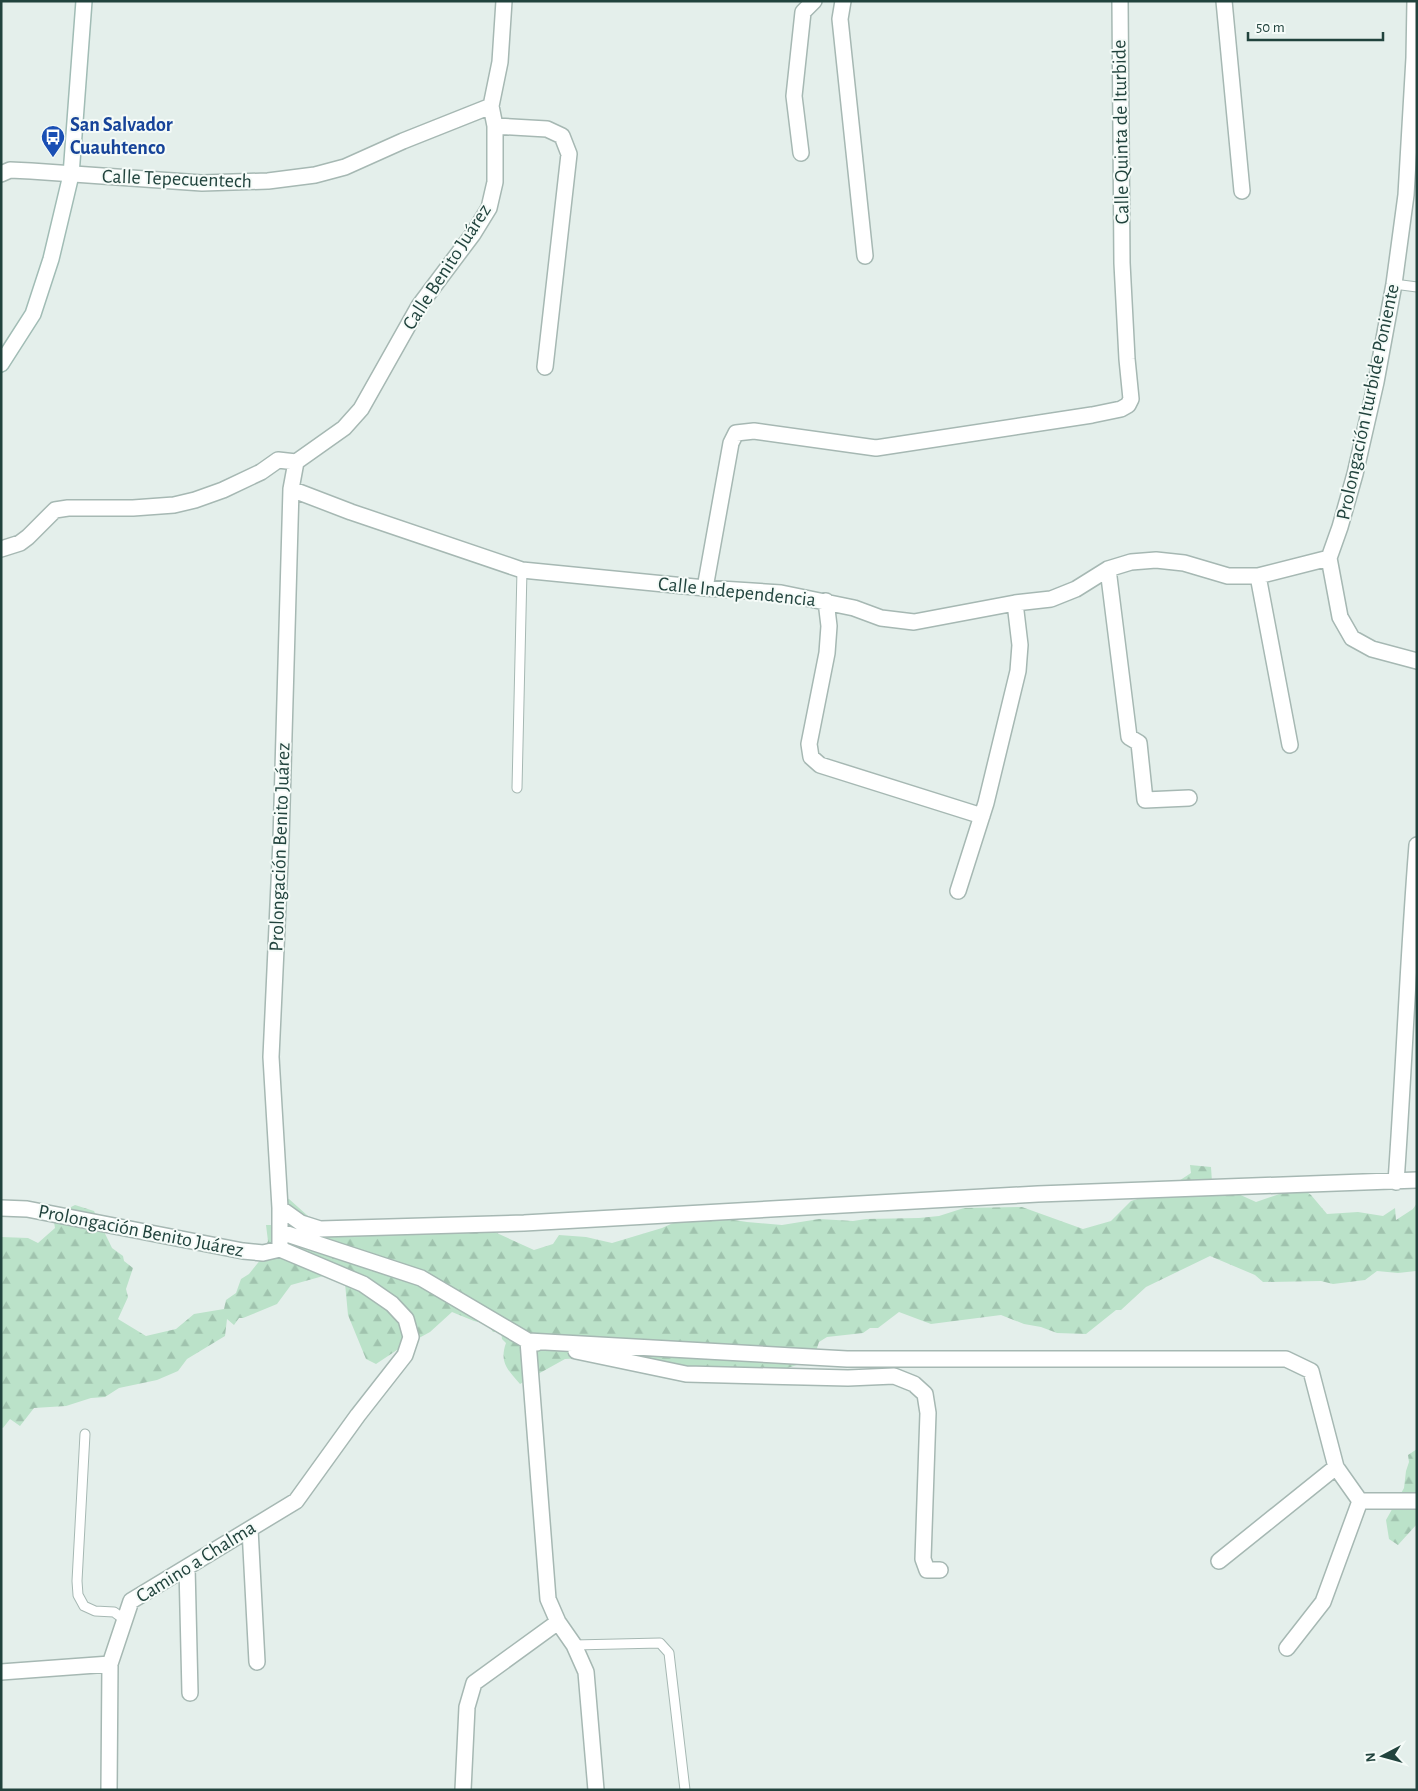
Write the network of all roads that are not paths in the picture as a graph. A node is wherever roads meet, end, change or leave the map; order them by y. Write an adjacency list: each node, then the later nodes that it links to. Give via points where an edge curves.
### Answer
1 (84, 1): 12 (street)
2 (504, 1): 8 (street, Calle Benito Juárez, via 500,62)
3 (814, 1): 10 (street, via 803,12 794,96)
4 (843, 1): 14 (street, via 840,19)
5 (1120, 1): 26 (street, Calle Quinta de Iturbide, via 1122,263 1131,399 1128,405 1092,415 876,448 754,431 736,432 731,443)
6 (1224, 1): 13 (street)
7 (1415, 1): 15 (street, Prolongación Iturbide Poniente, via 1406,195)
8 (491, 106): 9 (street, Calle Benito Juárez); 12 (street, Calle Tepecuentech, via 345,167 315,175 268,181 202,183)
9 (495, 126): 18 (street, via 548,129 562,136 569,154); 19 (street, Calle Benito Juárez, via 495,182 488,208 473,234 419,306 361,409 344,428)
10 (801, 153)
11 (1, 174): 12 (street, Calle Tepecuentech, via 10,170 31,170)
12 (71, 175): 17 (street, via 34,314)
13 (1242, 191)
14 (865, 256)
15 (1394, 284): 16 (lane); 22 (street, Prolongación Iturbide Poniente, via 1357,465)
16 (1417, 287)
17 (1, 364)
18 (545, 367)
19 (296, 462): 20 (street, Prolongación Benito Juárez); 21 (street, via 278,460 243,481 174,505 55,510 24,540)
20 (291, 489): 24 (street, Calle Independencia); 39 (street, Prolongación Benito Juárez, via 271,1057)
21 (1, 549)
22 (1329, 558): 25 (street, Calle Independencia); 29 (street, Prolongación Iturbide Poniente, via 1340,618 1352,638 1372,649)
23 (1108, 569): 25 (street, Calle Independencia, via 1131,562 1156,560 1184,563 1228,576); 28 (street, Calle Independencia, via 1076,589 1051,599); 32 (street, via 1129,736 1139,743 1145,800)
24 (522, 570): 26 (street, Calle Independencia); 31 (lane)
25 (1258, 576): 30 (street)
26 (705, 588): 27 (street, Calle Independencia, via 781,593)
27 (826, 601): 28 (street, Calle Independencia, via 882,618 914,622); 33 (street, via 829,626 827,653 809,744 811,757 820,765)
28 (1015, 603): 33 (street, via 1020,645 1018,672)
29 (1417, 661)
30 (1290, 745)
31 (516, 788)
32 (1189, 798)
33 (982, 816): 35 (street)
34 (1417, 845): 37 (street)
35 (958, 891)
36 (1417, 1180): 37 (street)
37 (1396, 1182): 39 (street, via 1038,1194 524,1223 320,1229 301,1223)
38 (1, 1208): 41 (street, Prolongación Benito Juárez, via 28,1210 243,1251 263,1253)
39 (280, 1208): 40 (street, Prolongación Benito Juárez)
40 (281, 1232): 41 (street, Prolongación Benito Juárez); 42 (street, via 421,1278)
41 (280, 1249): 47 (street, Camino a Chalma, via 363,1284 392,1304 406,1319 411,1337 405,1355 296,1501)
42 (528, 1341): 44 (street, via 847,1359 1286,1359 1310,1371); 50 (street, via 686,1374 894,1376 914,1384 925,1394 928,1413 923,1559 927,1570); 52 (street, via 548,1599)
43 (85, 1434): 51 (lane, via 78,1595 84,1606 95,1611 114,1612)
44 (1336, 1467): 45 (street); 48 (street)
45 (1360, 1501): 46 (street); 54 (street, via 1323,1602)
46 (1417, 1501)
47 (250, 1529): 49 (street, Camino a Chalma); 55 (street)
48 (1219, 1561)
49 (187, 1567): 51 (street, Camino a Chalma, via 131,1601); 58 (street)
50 (940, 1570)
51 (125, 1620): 56 (street, Camino a Chalma)
52 (558, 1622): 53 (street); 60 (street, via 474,1683 467,1707)
53 (574, 1645): 61 (street, via 586,1672); 62 (lane, via 660,1643 669,1653)
54 (1287, 1648)
55 (257, 1662)
56 (110, 1664): 57 (street); 59 (street, Camino a Chalma)
57 (1, 1672)
58 (190, 1693)
59 (109, 1790)
60 (463, 1790)
61 (596, 1790)
62 (685, 1790)

